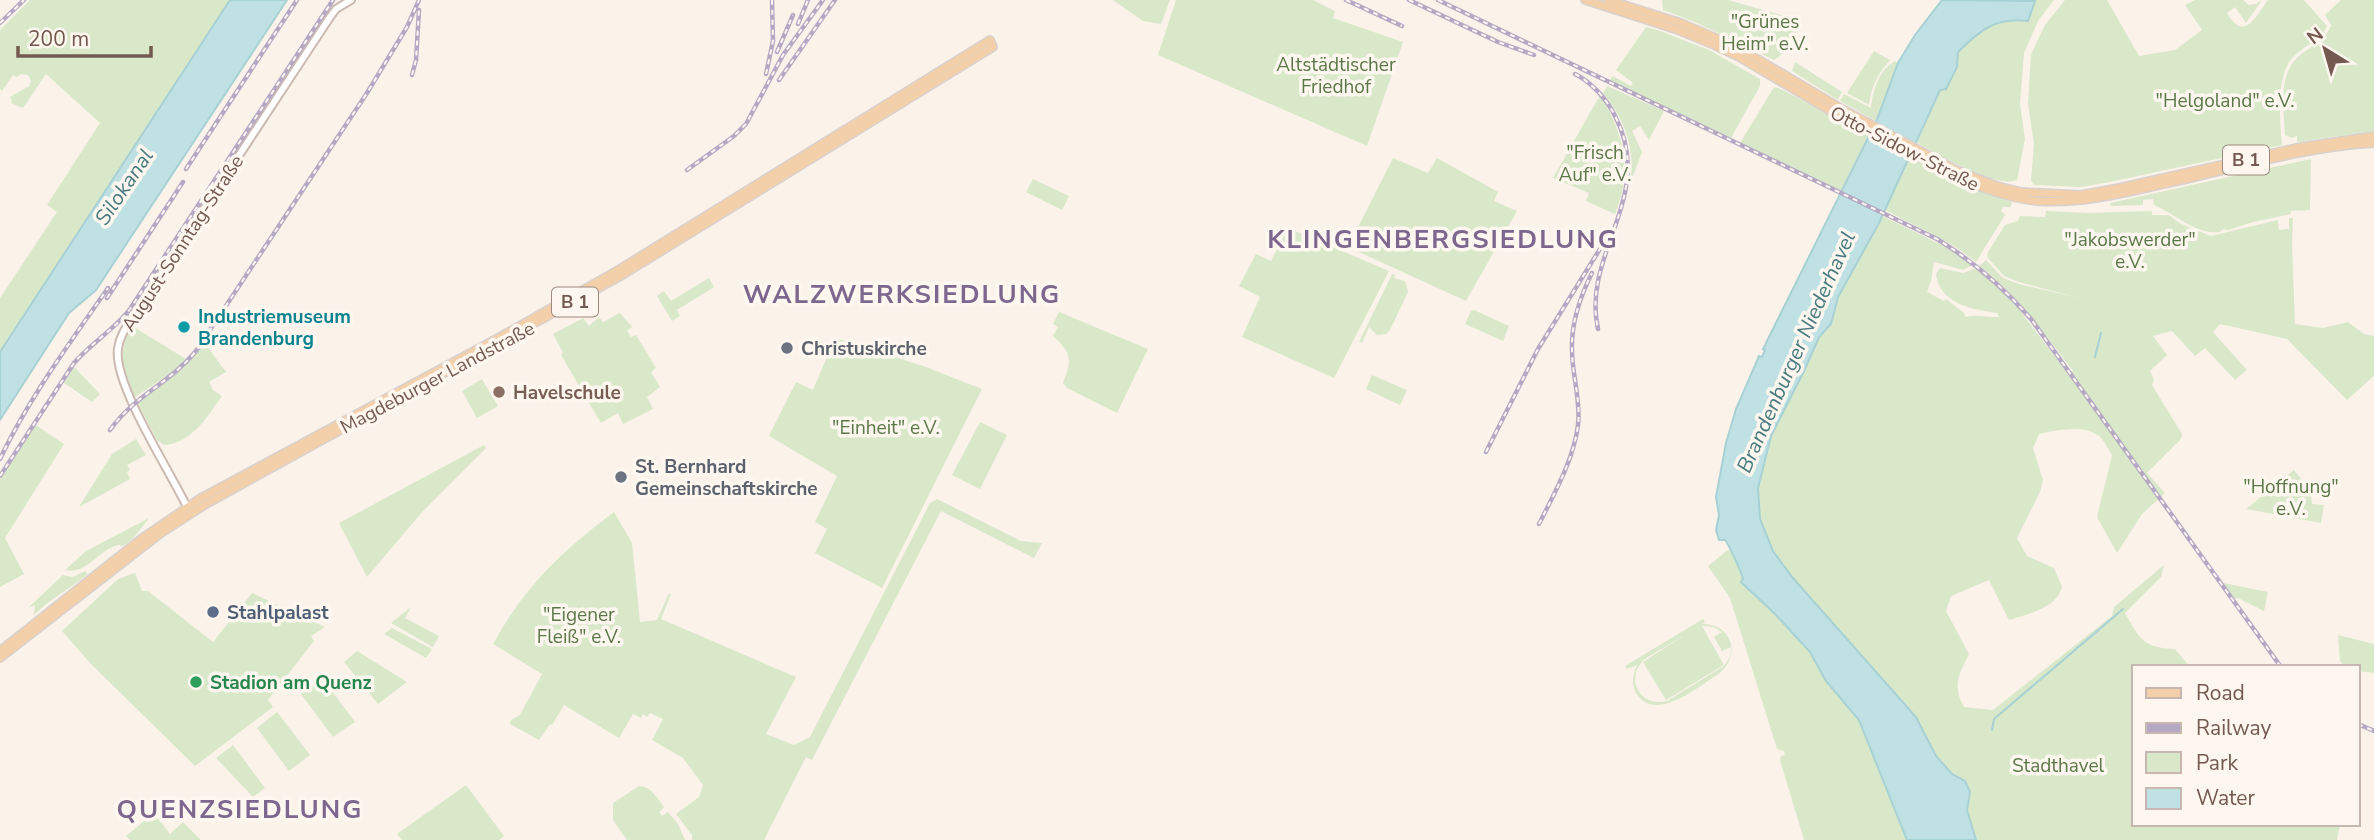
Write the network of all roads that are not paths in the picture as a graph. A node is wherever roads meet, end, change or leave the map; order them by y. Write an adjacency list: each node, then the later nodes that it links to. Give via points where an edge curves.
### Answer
1 (351, 0): 9 (street, August-Sonntag-Straße, via 330,17 120,340 117,359 123,384)
2 (1585, 0): 4 (main road, B 1)
3 (1608, 0): 4 (main road, B 1)
4 (1648, 16): 8 (main road, Otto-Sidow-Straße / B 1, via 1737,47 1864,125)
5 (991, 44): 9 (main road, Magdeburger Landstraße / B 1, via 621,269)
6 (2374, 136): 8 (main road, Otto-Sidow-Straße / B 1, via 2301,147 2081,195 2037,194 1997,186)
7 (2374, 143): 8 (main road, Otto-Sidow-Straße / B 1, via 2303,153 2079,201 2036,201 1997,192 1955,176)
8 (1921, 154)
9 (188, 510): 10 (main road, Magdeburger Landstraße / B 1, via 141,539); 11 (main road, Magdeburger Landstraße / B 1)
10 (0, 651)
11 (0, 658)

